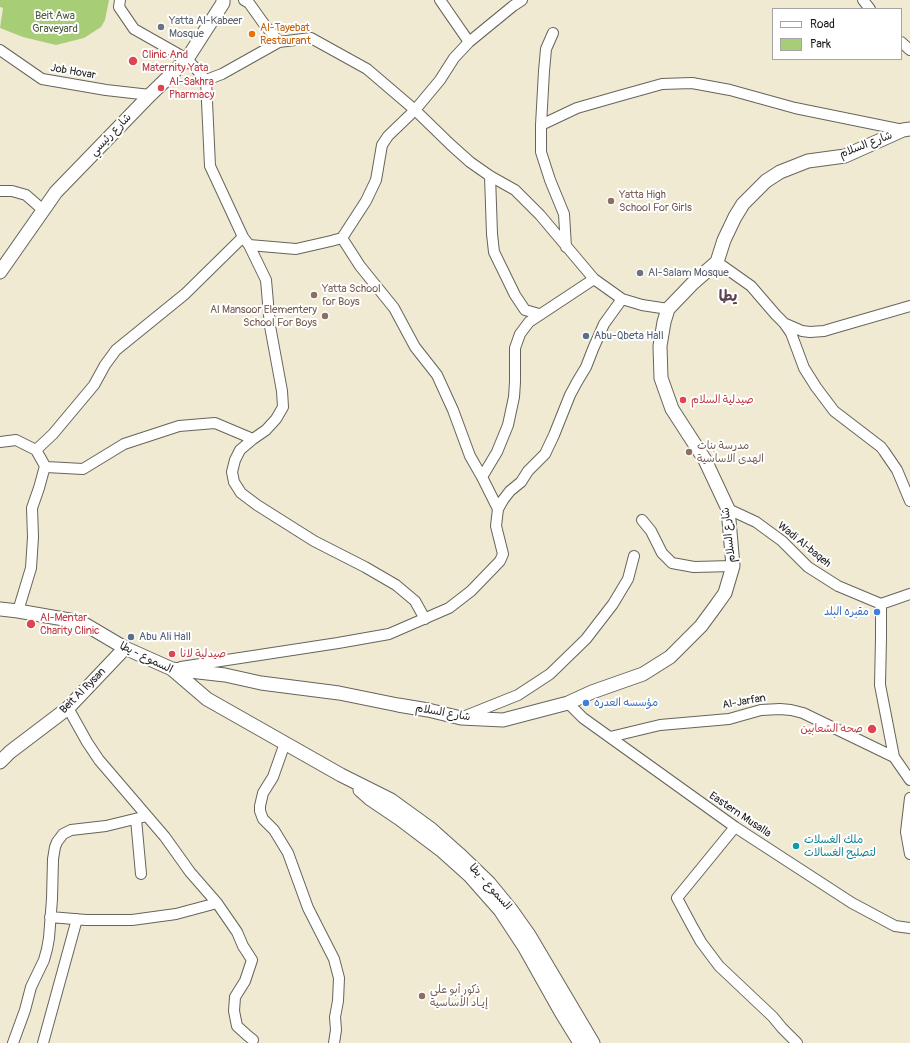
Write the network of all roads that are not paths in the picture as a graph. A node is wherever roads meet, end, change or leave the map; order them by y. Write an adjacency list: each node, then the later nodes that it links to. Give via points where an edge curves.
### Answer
1 (120, 0): 14 (street, via 119,7 134,28)
2 (244, 0): 9 (street)
3 (440, 0): 10 (street)
4 (522, 0): 10 (street)
5 (863, 0): 7 (street)
6 (224, 1): 14 (main road, شارع رئيسي)
7 (869, 8)
8 (553, 33): 18 (street, via 546,49)
9 (279, 42): 15 (street, via 222,74); 17 (street, via 311,38 367,69)
10 (469, 42): 17 (street)
11 (902, 43): 13 (street)
12 (0, 50): 16 (street, Job Hovar, via 42,79)
13 (910, 50)
14 (187, 59): 15 (street); 16 (main road, شارع رئيسي)
15 (206, 80): 24 (street, via 210,166)
16 (150, 95): 22 (main road, شارع رئيسي, via 56,192)
17 (415, 110): 20 (street, via 470,162); 23 (street, via 382,145 376,180)
18 (541, 125): 19 (street, via 577,108 662,84 692,84 730,90 795,108); 25 (street, via 541,152 564,214)
19 (907, 130): 26 (main road, شارع السلام, via 845,156 808,161 780,172 766,181 735,217)
20 (490, 176): 25 (street, via 515,190); 32 (street, via 494,252 512,290 525,310)
21 (0, 191): 22 (street, via 26,195)
22 (43, 210): 27 (main road, شارع رئيسي)
23 (342, 238): 24 (street, via 296,249); 38 (street, via 360,266 394,308 415,346 437,375 470,456)
24 (246, 241): 34 (street, via 266,280 270,326 283,407 266,430); 36 (street, via 116,350 94,385 53,434)
25 (566, 247): 28 (street)
26 (717, 262): 31 (main road, شارع السلام); 33 (street, via 751,286)
27 (0, 272)
28 (594, 279): 29 (street); 32 (street)
29 (622, 299): 31 (street); 40 (street, via 604,324 545,454 510,491)
30 (910, 306): 33 (street, via 824,332 802,331)
31 (668, 309): 41 (main road, شارع السلام, via 660,346 661,378 672,409 705,460)
32 (539, 314): 38 (street, via 524,327 517,341 514,397 508,425 497,452)
33 (784, 323): 39 (street, via 791,332 799,357 816,387 834,411 881,447 897,470)
34 (253, 439): 37 (street, via 215,423 179,426 124,444 82,469); 49 (street, via 240,450 233,466 234,482 241,493 314,541 396,585 415,601)
35 (0, 442): 36 (street, via 16,440)
36 (36, 450): 37 (street)
37 (44, 466): 48 (street, via 32,508 31,568)
38 (482, 477): 40 (street)
39 (910, 501)
40 (498, 509): 49 (street, via 496,526 503,554 500,561 471,591 449,608)
41 (728, 509): 44 (main road, شارع السلام); 46 (street, Wadi Al-baqeh, via 756,522 782,541 808,567 838,586)
42 (642, 520): 44 (street, via 652,531 662,552 672,562 694,567)
43 (634, 556): 54 (street, via 628,579 613,604 586,639 550,674 518,695)
44 (734, 566): 52 (main road, شارع السلام, via 725,593 701,626 670,657 643,674)
45 (910, 594): 46 (street)
46 (881, 604): 57 (street, via 880,684)
47 (0, 609): 48 (main road, السموع - يطا)
48 (18, 611): 50 (main road, السموع - يطا, via 81,622)
49 (424, 619): 51 (street, via 389,634)
50 (125, 648): 51 (main road, السموع - يطا); 53 (main road, Beit Al Rysan)
51 (172, 669): 54 (main road, شارع السلام, via 339,693); 56 (main road, السموع - يطا, via 207,699)
52 (568, 703): 54 (main road, شارع السلام, via 503,720); 55 (street, Eastern Musalla, via 583,718)
53 (68, 708): 58 (main road, Beit Al Rysan); 62 (street, via 92,751)
54 (461, 718)
55 (610, 737): 57 (street, Al-Jarfan, via 660,725 729,719 758,711 780,709 803,713); 64 (street, Eastern Musalla)
56 (285, 743): 59 (main road, السموع - يطا); 74 (street, via 273,777 264,793 260,811 288,853 308,908 334,959 339,978)
57 (894, 757): 60 (street, Al-Jarfan)
58 (0, 762)
59 (341, 775): 75 (main road, السموع - يطا, via 442,850 470,876 500,910); 76 (main road, السموع - يطا, via 391,800 432,829 489,882 529,935)
60 (910, 780)
61 (910, 798): 65 (street, via 906,832)
62 (147, 816): 63 (street); 67 (street)
63 (136, 819): 66 (street); 68 (street, via 106,826 75,829 60,838 53,859)
64 (735, 827): 70 (street, Eastern Musalla, via 852,903 895,926); 77 (street, via 677,898 698,937 719,966)
65 (910, 854)
66 (141, 874)
67 (217, 903): 69 (street, via 176,914 132,920); 71 (street, via 252,960 245,982 235,997 234,1011 237,1026)
68 (50, 916): 69 (street); 72 (street, via 46,954 31,987)
69 (77, 919): 73 (street)
70 (910, 928)
71 (253, 1040)
72 (13, 1043)
73 (43, 1043)
74 (334, 1043)
75 (580, 1043)
76 (593, 1043)
77 (797, 1043)

